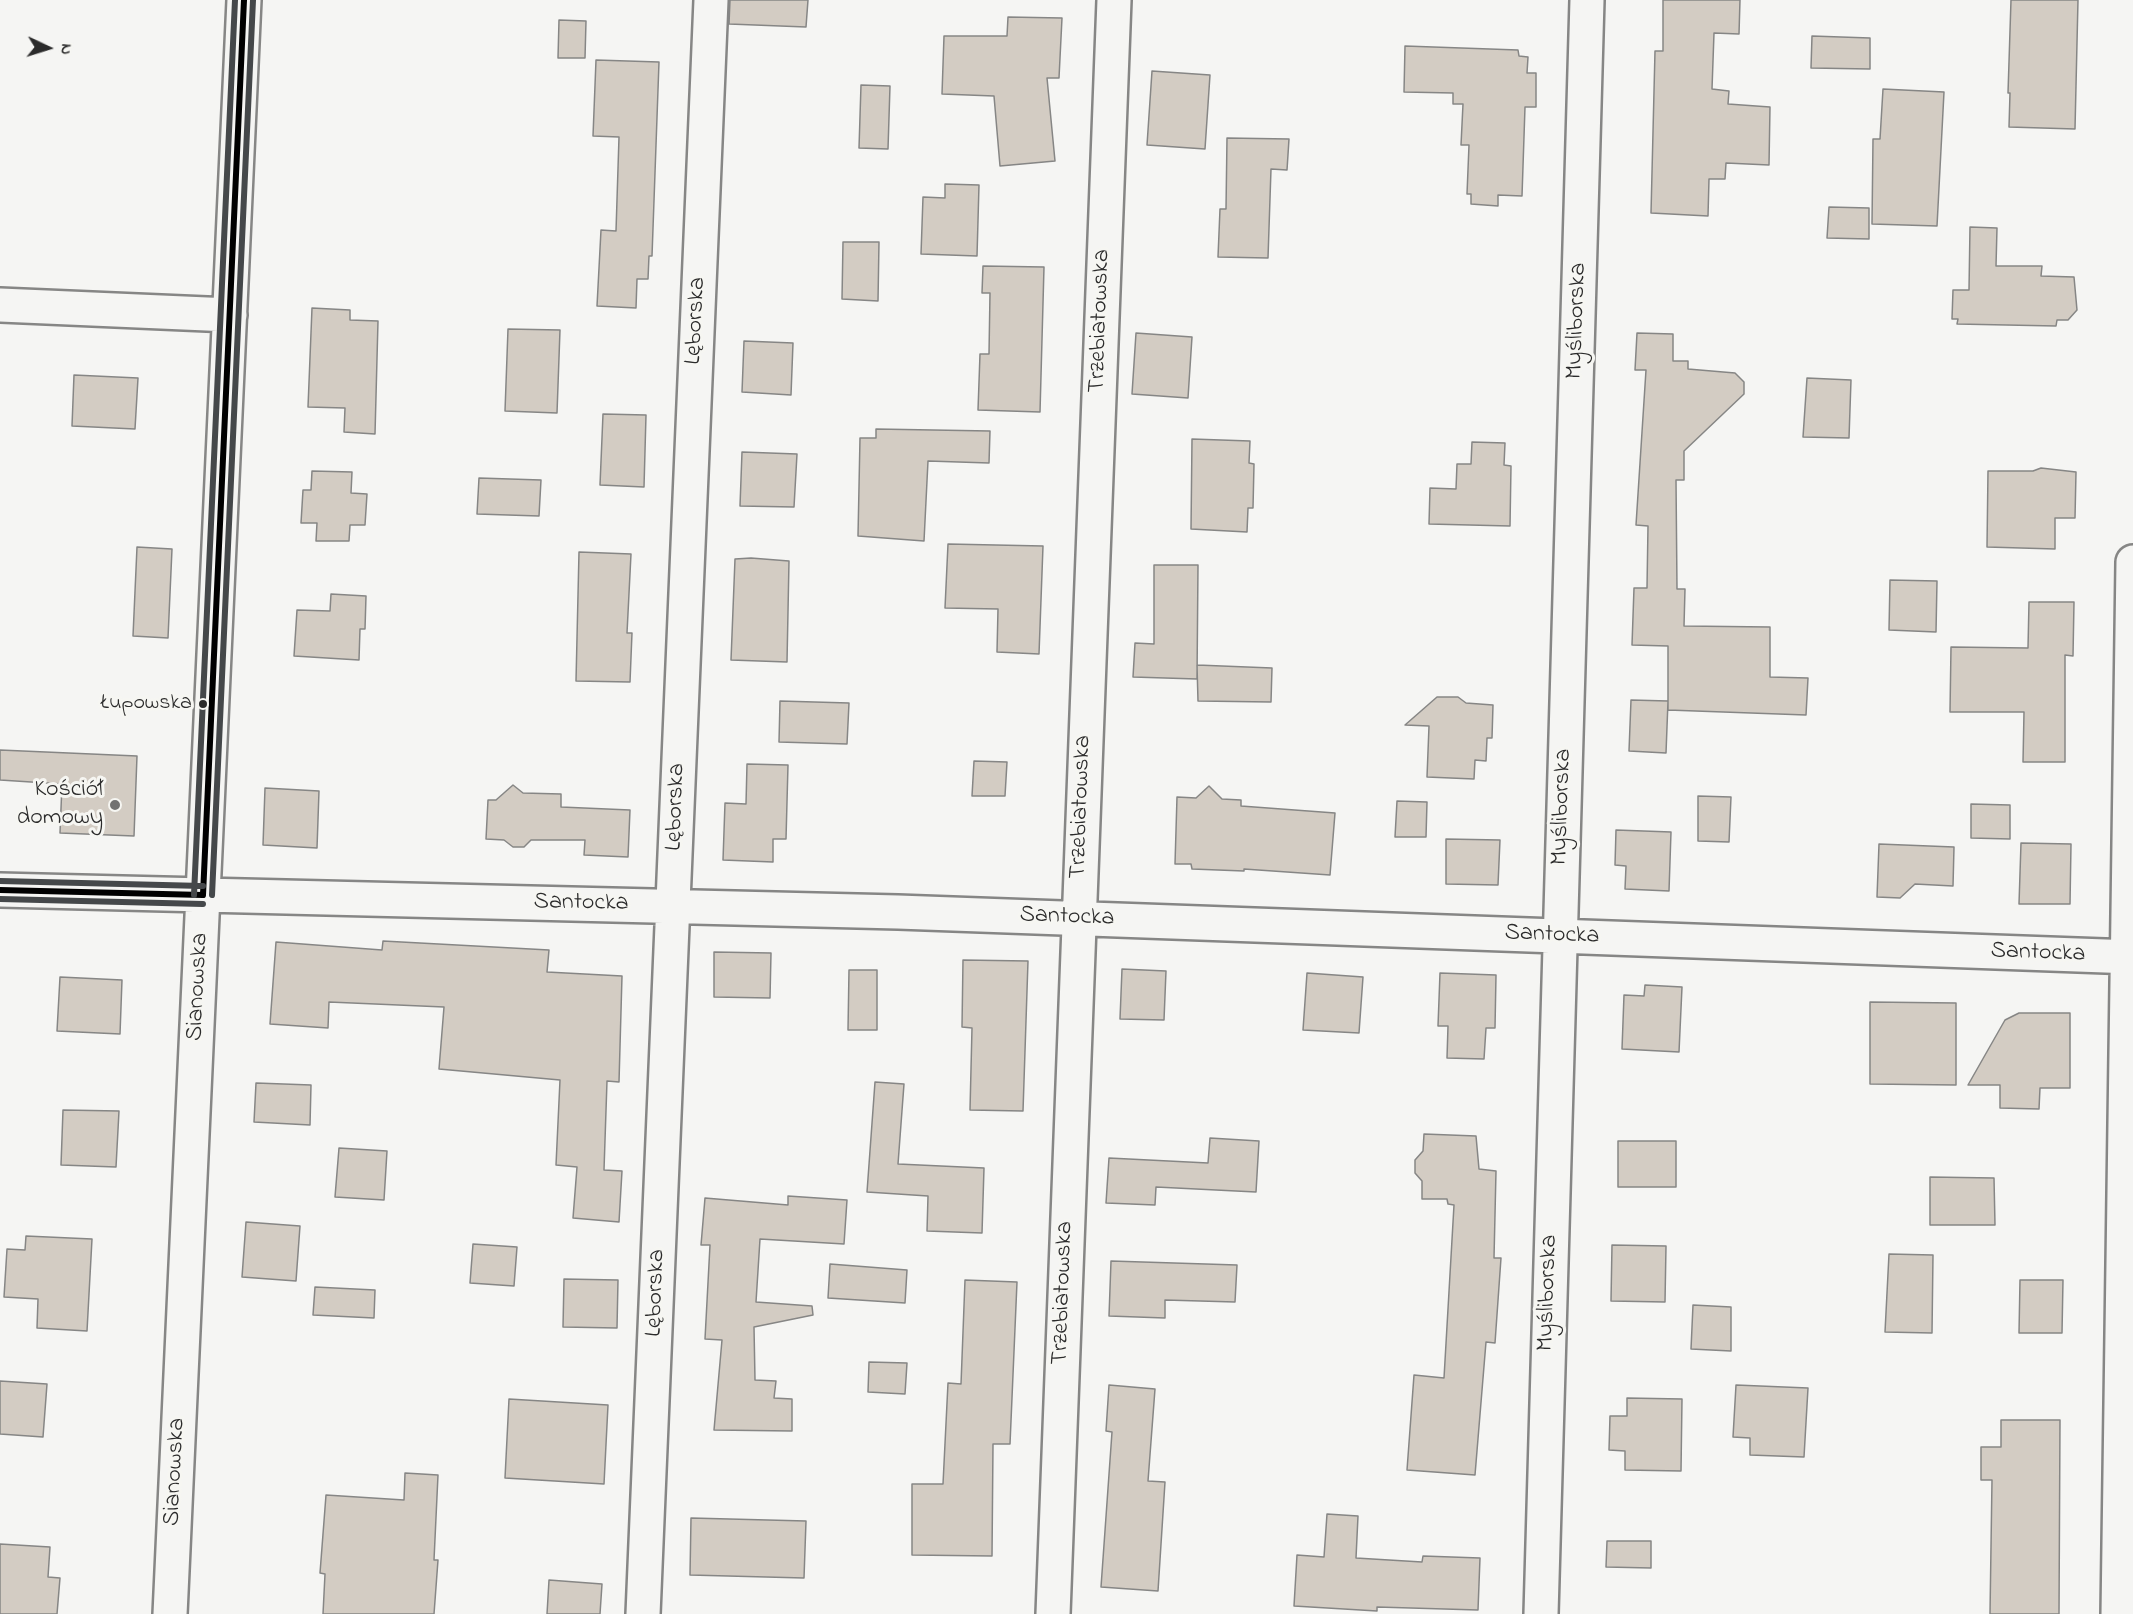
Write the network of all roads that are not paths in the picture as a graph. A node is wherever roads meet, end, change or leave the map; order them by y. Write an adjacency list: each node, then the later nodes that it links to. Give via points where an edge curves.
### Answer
1 (244, 0): 6 (street, Sianowska)
2 (711, 0): 10 (street, Lęborska)
3 (1114, 0): 11 (street, Trzebiatowska)
4 (1587, 0): 12 (street, Myśliborska)
5 (0, 305): 6 (street)
6 (230, 315): 9 (street, Sianowska)
7 (2133, 562): 13 (street)
8 (0, 890): 9 (street, Santocka)
9 (203, 895): 10 (street, Santocka); 15 (street, Sianowska)
10 (673, 907): 11 (street, Santocka); 16 (street, Lęborska)
11 (1078, 918): 12 (street, Santocka); 17 (street, Trzebiatowska)
12 (1559, 937): 13 (street, Santocka); 18 (street, Myśliborska)
13 (2130, 957): 14 (street)
14 (2126, 1483): 19 (street)
15 (170, 1614)
16 (643, 1614)
17 (1053, 1614)
18 (1540, 1614)
19 (2118, 1614)

